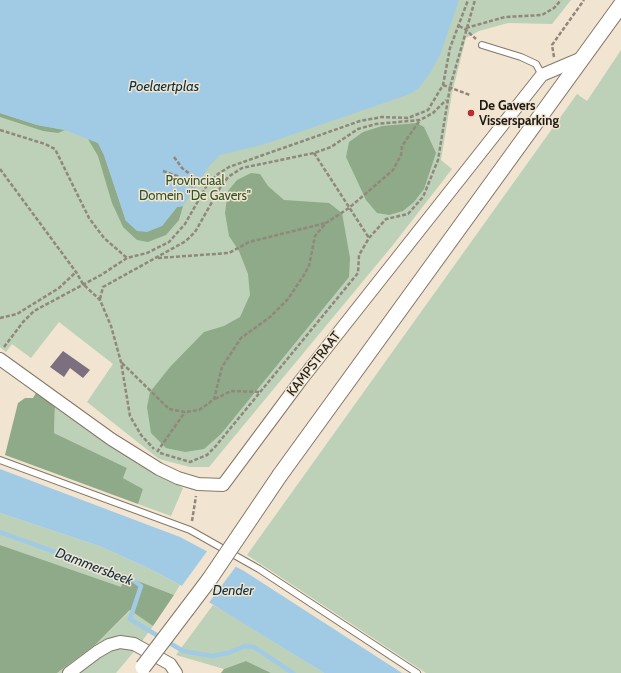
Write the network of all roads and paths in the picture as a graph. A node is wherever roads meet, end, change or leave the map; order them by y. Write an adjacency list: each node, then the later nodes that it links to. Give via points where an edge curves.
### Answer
1 (468, 0): 6 (path)
2 (475, 0): 7 (path)
3 (561, 0): 7 (path, via 542,15 505,17)
4 (584, 0): 10 (path, via 552,45)
5 (621, 5): 9 (street)
6 (459, 26): 7 (path); 12 (path, via 450,48)
7 (465, 28): 8 (path); 13 (path)
8 (482, 45): 11 (lane, via 536,64)
9 (582, 58): 10 (street, KAMPSTRAAT); 42 (street, bridge, via 280,475 209,580)
10 (558, 68): 11 (street, KAMPSTRAAT)
11 (542, 75): 40 (street, KAMPSTRAAT, via 292,392 223,485)
12 (443, 85): 13 (path); 27 (path, via 428,110 408,118 382,117 360,120 229,167 207,185 185,224 169,242 147,253)
13 (450, 87): 14 (path); 15 (path)
14 (470, 95)
15 (447, 100): 16 (path, via 433,113); 26 (path, via 438,160 423,197 408,214 386,219)
16 (420, 120): 18 (path, via 376,124 358,129 331,147); 24 (path, via 402,146 401,155 393,170)
17 (0, 130): 27 (path, via 56,149 89,218 104,238)
18 (314, 153): 24 (path); 28 (path, via 242,168 228,177 195,232 186,241)
19 (174, 157): 22 (path, via 182,168)
20 (0, 169): 29 (path)
21 (163, 171): 23 (path, via 177,176)
22 (199, 181)
23 (195, 188)
24 (349, 208): 25 (path); 26 (path)
25 (326, 223): 28 (path, via 249,242 229,253); 36 (path, via 316,236 309,266 288,299 270,317 241,338 229,355 222,367)
26 (369, 238): 35 (path, via 359,255 358,273)
27 (127, 258): 30 (path)
28 (156, 258): 31 (path, via 103,287)
29 (76, 272): 30 (path); 32 (path, via 59,288 17,314)
30 (83, 284): 31 (path); 33 (path, via 34,311 23,322)
31 (100, 300): 34 (path, via 111,326)
32 (0, 318)
33 (1, 354): 40 (street, KAMPSTRAAT, via 111,439 172,475)
34 (121, 362): 37 (path, via 169,409); 38 (path, via 130,416 141,435)
35 (261, 392): 36 (path, via 231,391); 38 (path, via 207,455 190,462)
36 (214, 399): 37 (path, via 199,410)
37 (185, 412): 38 (path)
38 (157, 452)
39 (0, 460): 41 (lane)
40 (198, 484): 41 (path)
41 (190, 530): 45 (lane, via 259,569)
42 (140, 670)
43 (69, 673): 44 (street, via 97,652 120,642 134,644 164,660)
44 (176, 673)
45 (417, 673)

